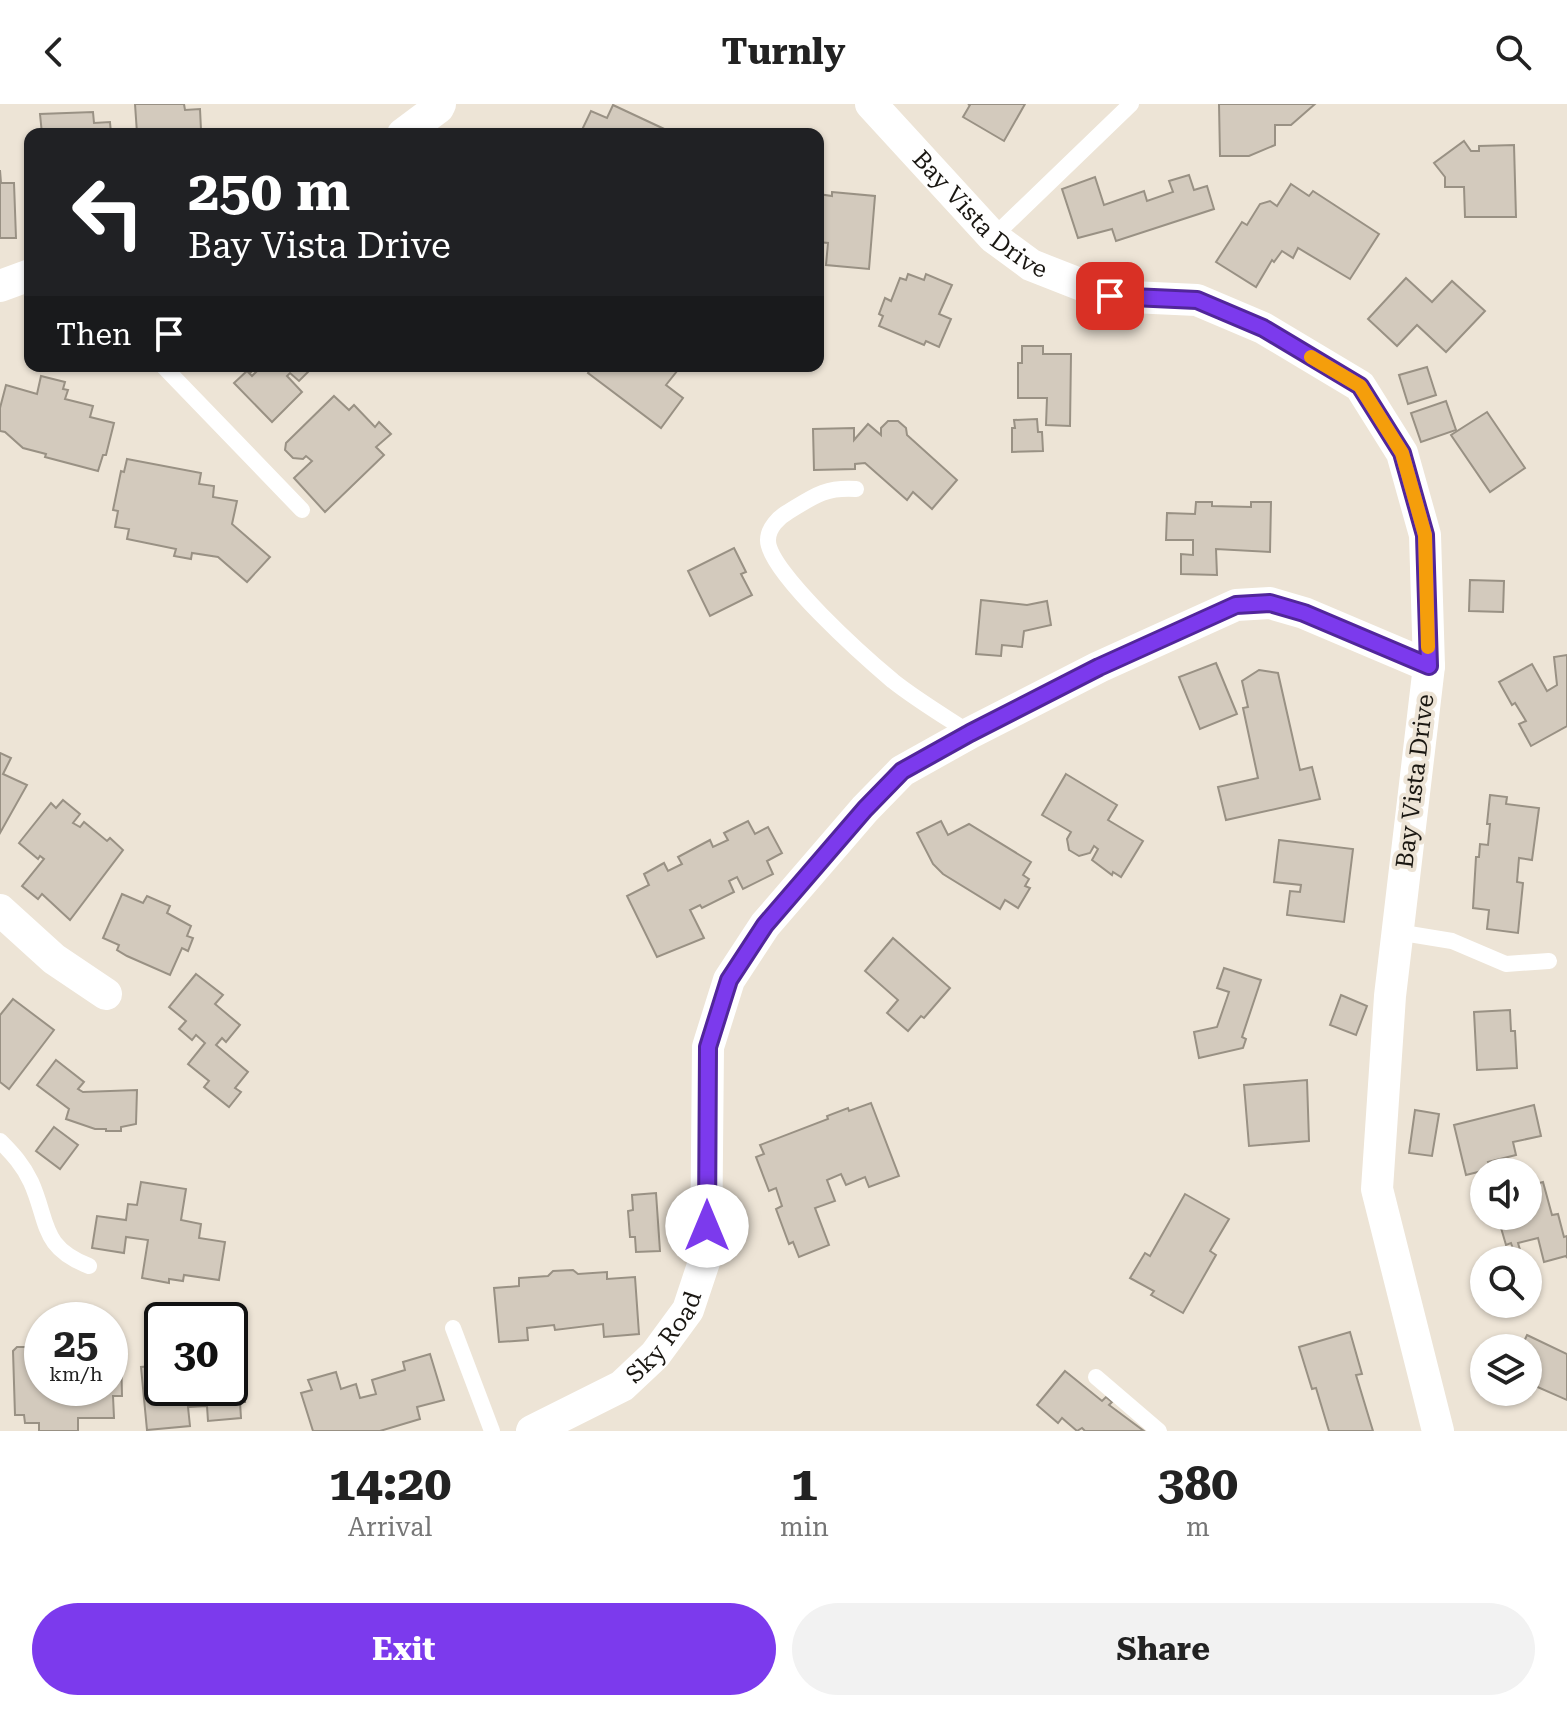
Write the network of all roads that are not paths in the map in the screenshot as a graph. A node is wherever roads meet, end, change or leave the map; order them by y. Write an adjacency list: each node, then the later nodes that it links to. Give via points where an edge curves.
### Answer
1 (440, 104): 4 (street)
2 (871, 104): 5 (street, Bay Vista Drive)
3 (1131, 104): 5 (lane)
4 (411, 128)
5 (993, 237): 11 (street, Bay Vista Drive, via 1031,265 1110,296 1197,300 1263,328 1360,386 1402,453 1425,535)
6 (24, 277): 7 (street)
7 (0, 286)
8 (169, 372): 10 (lane)
9 (856, 489): 12 (lane, via 816,494 777,519 768,540 774,561 847,640 895,682)
10 (302, 510)
11 (1429, 666): 12 (street, Sky Road, via 1304,613 1270,603 1236,605); 14 (street, Bay Vista Drive)
12 (970, 733): 22 (street, Sky Road, via 902,771 765,925 729,980 708,1047 706,1256 688,1310 655,1355 622,1386)
13 (0, 910): 16 (street, via 54,959)
14 (1397, 932): 15 (lane, via 1452,941 1506,964); 24 (street, Bay Vista Drive, via 1377,1189)
15 (1549, 961)
16 (106, 994)
17 (0, 1141): 18 (lane, via 32,1184 53,1242)
18 (89, 1266)
19 (453, 1328): 21 (lane)
20 (1096, 1377): 23 (lane)
21 (492, 1431)
22 (532, 1431)
23 (1159, 1431)
24 (1438, 1431)

